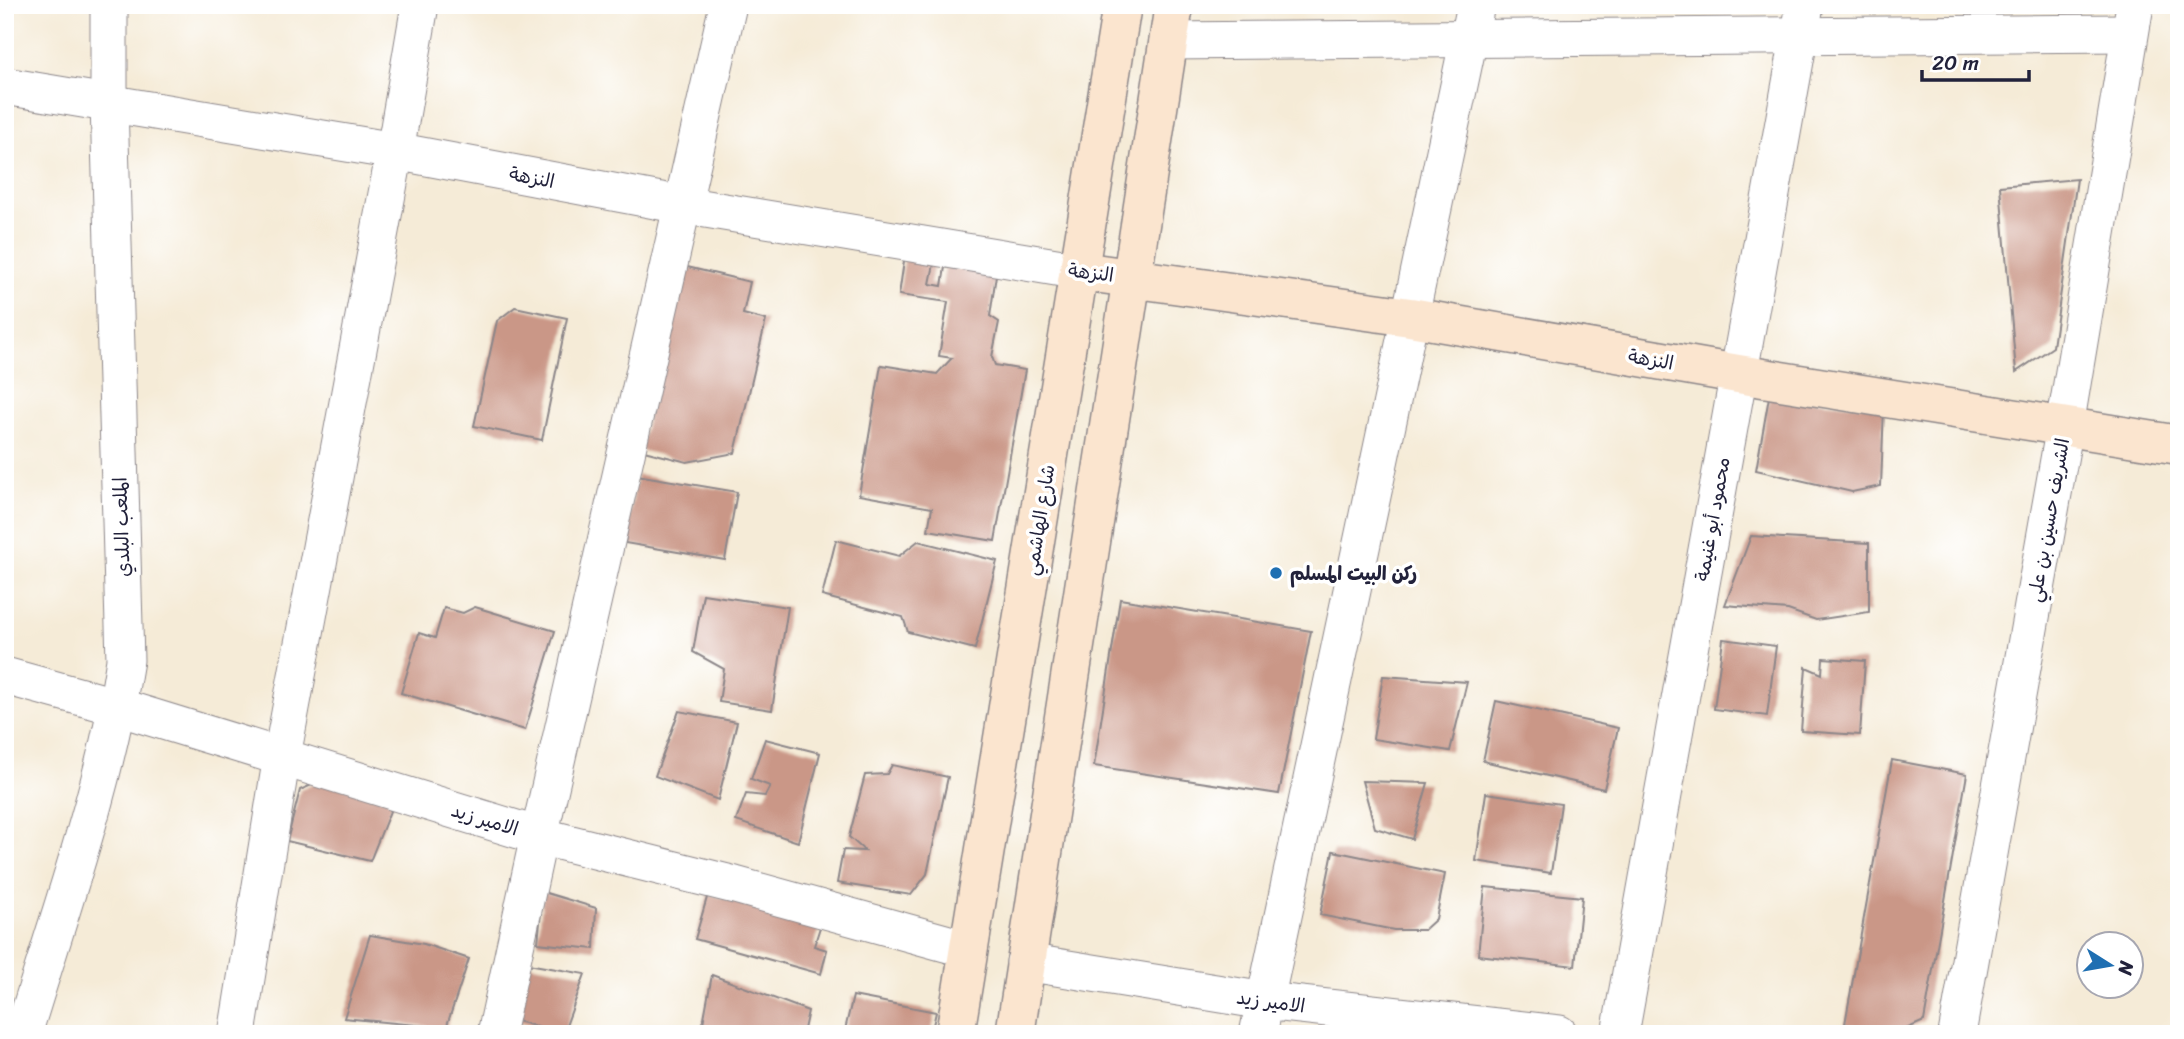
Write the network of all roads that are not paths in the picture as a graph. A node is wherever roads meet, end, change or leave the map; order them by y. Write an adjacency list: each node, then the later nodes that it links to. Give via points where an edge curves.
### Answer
1 (109, 5): 10 (street, الملعب البلدي)
2 (420, 5): 11 (street)
3 (728, 5): 12 (street)
4 (1122, 5): 13 (main road, شارع الهاشمي)
5 (2132, 19): 6 (street); 17 (street, الشريف حسين بن علي)
6 (1802, 20): 7 (street); 16 (street, محمود أبو غنيمة)
7 (1472, 22): 8 (street); 15 (street)
8 (1171, 23): 14 (main road)
9 (5, 86): 10 (street, النزهة)
10 (109, 104): 11 (street, النزهة); 20 (street, الملعب البلدي, via 125,660)
11 (395, 151): 12 (street, النزهة); 21 (street)
12 (682, 205): 13 (street, النزهة); 22 (street)
13 (1080, 271): 14 (main road, النزهة); 23 (main road, شارع الهاشمي)
14 (1133, 277): 15 (main road, النزهة); 24 (main road)
15 (1410, 317): 16 (main road, النزهة); 25 (street)
16 (1738, 374): 17 (main road, النزهة); 32 (street, محمود أبو غنيمة)
17 (2065, 426): 18 (main road, النزهة); 33 (street, الشريف حسين بن علي)
18 (2179, 445)
19 (5, 676): 20 (street, الامير زيد)
20 (118, 706): 21 (street, الامير زيد); 26 (street, الملعب البلدي)
21 (282, 757): 22 (street, الامير زيد); 27 (street)
22 (539, 836): 23 (street, الامير زيد); 28 (street)
23 (967, 949): 24 (main road); 29 (main road, شارع الهاشمي)
24 (1026, 962): 25 (street, الامير زيد); 30 (main road)
25 (1261, 1017): 31 (street, الامير زيد)
26 (23, 1034)
27 (237, 1034)
28 (496, 1034)
29 (955, 1034)
30 (1015, 1034)
31 (1559, 1034)
32 (1620, 1034)
33 (1957, 1034)

